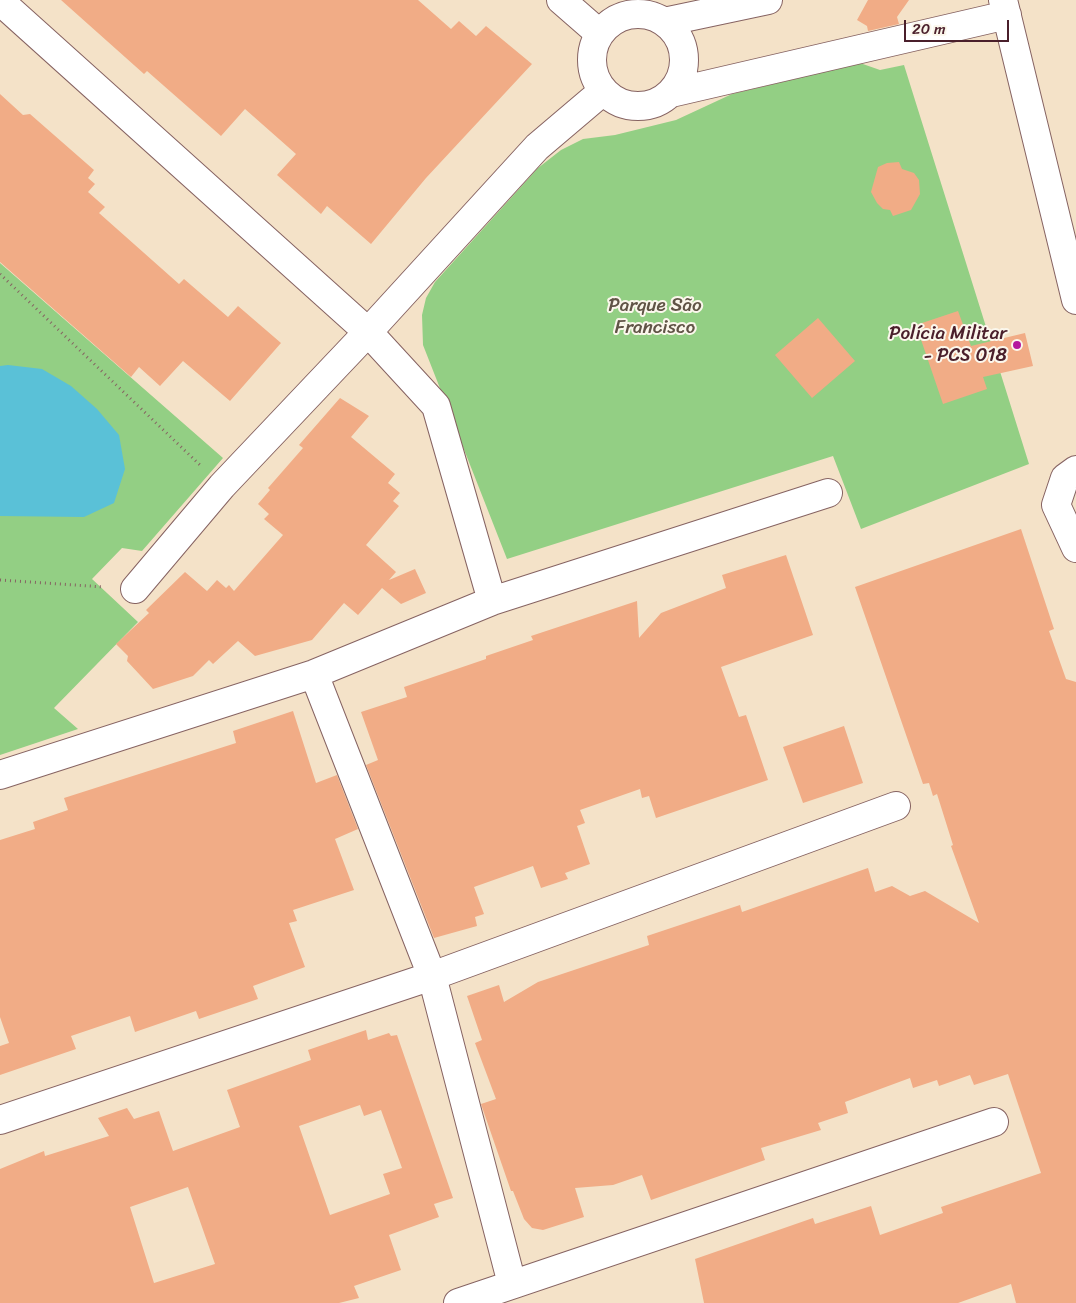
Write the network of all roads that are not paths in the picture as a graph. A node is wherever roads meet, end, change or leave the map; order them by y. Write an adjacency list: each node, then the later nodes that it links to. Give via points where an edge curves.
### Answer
1 (0, 0): 10 (street)
2 (561, 0): 6 (street)
3 (768, 0): 5 (street)
4 (1005, 8): 8 (street, via 896,39); 9 (street)
5 (664, 22): 6 (street, via 648,15 629,15 613,21); 8 (street, via 681,43 684,70)
6 (600, 34): 7 (street, via 592,52 593,72)
7 (603, 91): 8 (street, via 619,103 638,107 656,104); 10 (street, via 537,147)
8 (671, 93)
9 (1076, 300)
10 (368, 332): 14 (street, via 222,486); 15 (street, via 436,406)
11 (1076, 470): 13 (street, via 1065,478 1056,505)
12 (828, 494): 15 (street)
13 (1076, 548)
14 (135, 588)
15 (492, 601): 16 (street)
16 (314, 674): 17 (street); 19 (street)
17 (0, 775)
18 (896, 806): 19 (street)
19 (432, 976): 20 (street); 22 (street)
20 (0, 1120)
21 (994, 1122): 22 (street)
22 (512, 1284): 23 (street)
23 (458, 1303)

